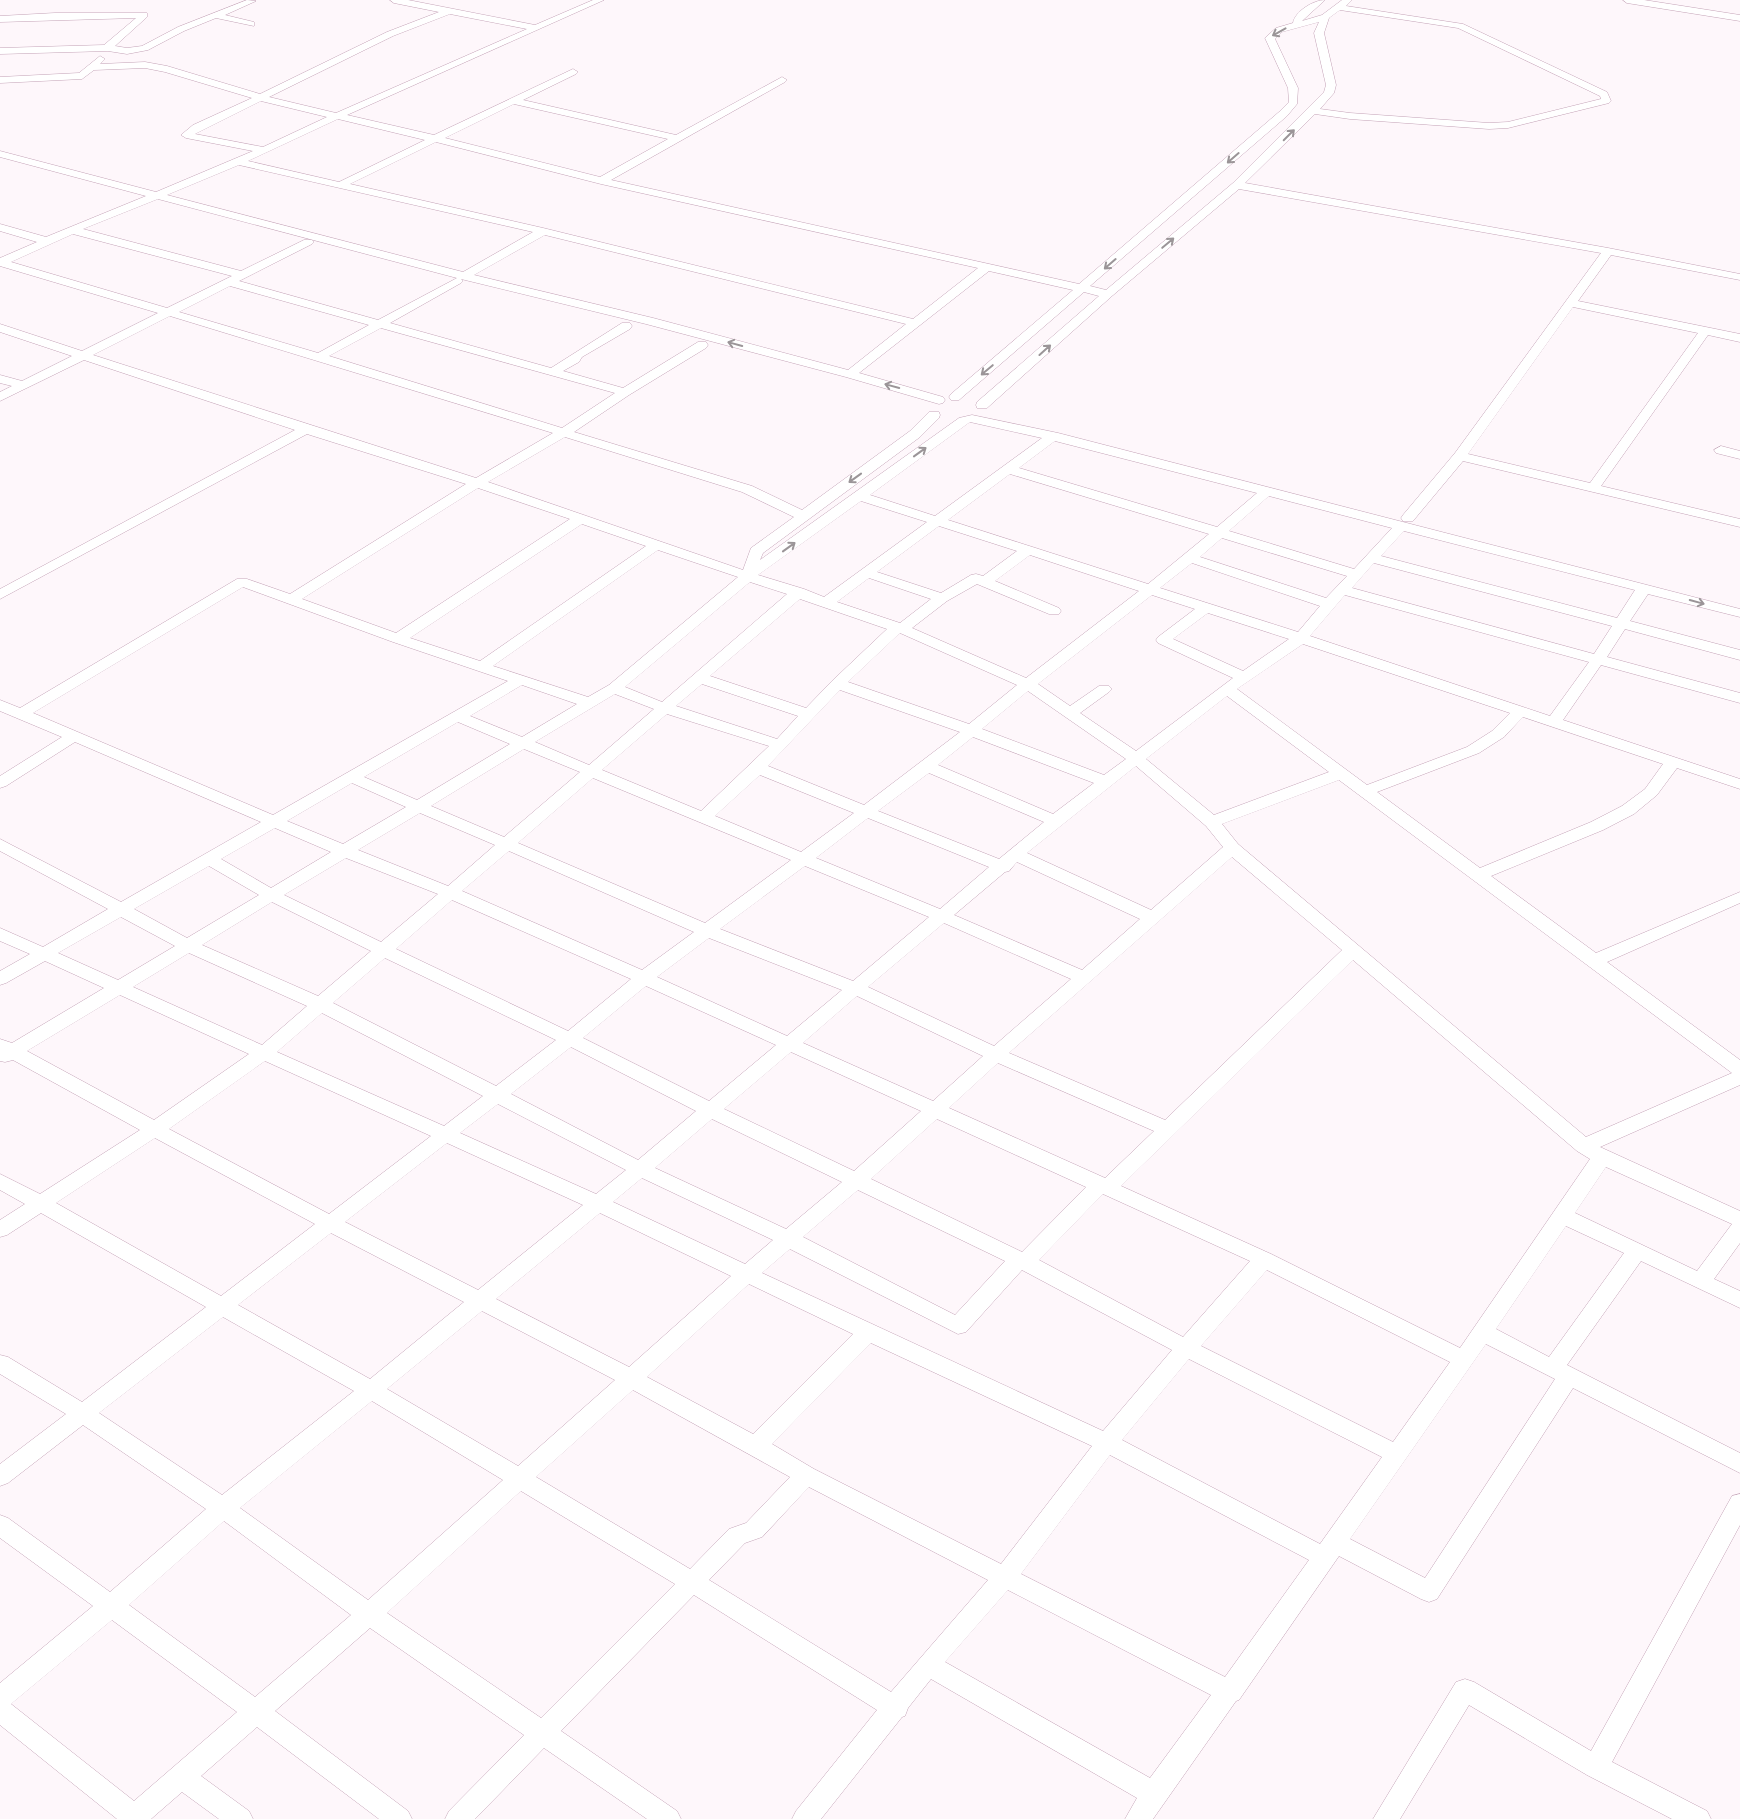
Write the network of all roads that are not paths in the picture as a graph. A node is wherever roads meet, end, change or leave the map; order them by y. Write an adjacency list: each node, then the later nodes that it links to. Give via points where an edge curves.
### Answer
1 (249, 0): 11 (street, via 252,1)
2 (399, 0): 9 (street)
3 (600, 0): 17 (street)
4 (1322, 0): 16 (street, via 1298,18)
5 (1348, 0): 8 (street)
6 (1627, 0): 10 (street)
7 (1703, 0): 10 (street)
8 (1337, 7): 12 (street); 26 (street, via 1460,26 1604,94 1606,101 1489,126)
9 (449, 11): 17 (street); 24 (street, via 390,34)
10 (1692, 11): 13 (street)
11 (214, 15): 15 (street); 18 (street, via 145,48 128,51)
12 (1325, 17): 16 (street); 26 (street, via 1319,33 1331,85 1329,93)
13 (1740, 18)
14 (0, 19): 18 (street, via 144,15)
15 (251, 24)
16 (1297, 25): 51 (street, one-way to 51, via 1279,30 1270,38 1293,88 1294,102)
17 (536, 28): 27 (street)
18 (108, 49): 19 (street); 20 (street)
19 (0, 51)
20 (91, 67): 22 (street, via 82,76); 24 (street, via 146,65)
21 (573, 72): 25 (street)
22 (0, 80)
23 (782, 80): 28 (street)
24 (262, 98): 27 (street); 30 (street, via 197,127 186,136)
25 (513, 101): 28 (street); 29 (street)
26 (1313, 111): 36 (street, one-way to 26)
27 (337, 116): 29 (street); 30 (street)
28 (677, 138): 34 (street)
29 (436, 139): 34 (street); 35 (street)
30 (265, 150): 33 (street)
31 (0, 154): 37 (street)
32 (0, 162): 38 (street)
33 (238, 162): 35 (street); 37 (street)
34 (601, 181): 46 (street)
35 (340, 185): 41 (street)
36 (1237, 185): 44 (street); 52 (street, one-way to 36)
37 (159, 195): 38 (street); 48 (street)
38 (146, 200): 40 (street); 43 (street)
39 (0, 227): 42 (street)
40 (72, 230): 42 (street); 47 (street)
41 (542, 231): 48 (street); 55 (street)
42 (48, 241): 45 (street)
43 (308, 242): 47 (street); 48 (street)
44 (1608, 251): 49 (street); 53 (street)
45 (0, 262): 54 (street)
46 (987, 266): 51 (street); 55 (street)
47 (243, 275): 50 (street)
48 (461, 278): 56 (street); 57 (street); 65 (street, one-way to 48, via 648,321)
49 (1740, 278)
50 (229, 282): 54 (street); 56 (street)
51 (1083, 288): 52 (street); 70 (street, one-way to 70)
52 (1108, 294): 71 (street, one-way to 52)
53 (1570, 303): 59 (street); 79 (street)
54 (168, 313): 62 (street); 63 (street)
55 (916, 323): 65 (street)
56 (380, 325): 63 (street); 64 (street)
57 (626, 326): 61 (street); 64 (street)
58 (0, 328): 62 (street)
59 (1705, 331): 60 (street); 82 (street)
60 (1740, 338)
61 (702, 345): 68 (street); 72 (street)
62 (84, 356): 67 (street); 74 (street)
63 (319, 357): 75 (street)
64 (554, 371): 68 (street)
65 (850, 374): 72 (street, one-way to 65)
66 (0, 379): 67 (street)
67 (24, 385): 69 (street)
68 (625, 392): 75 (street)
69 (0, 397)
70 (955, 397): 71 (street, via 972,399); 72 (street)
71 (983, 407): 73 (street, via 982,413); 88 (street)
72 (935, 408): 73 (street, via 947,420); 85 (street, one-way to 85, via 915,434)
73 (968, 420): 76 (street); 84 (street, one-way to 73)
74 (306, 429): 81 (street); 103 (street)
75 (565, 432): 81 (street); 85 (street, via 747,489)
76 (1053, 436): 80 (street); 83 (street)
77 (1721, 450): 78 (street)
78 (1740, 455)
79 (1460, 456): 82 (street); 88 (street)
80 (1009, 469): 87 (street); 90 (street)
81 (477, 483): 86 (street); 105 (street)
82 (1593, 488): 89 (street)
83 (1268, 491): 88 (street); 90 (street)
84 (859, 496): 87 (street); 97 (street, one-way to 84)
85 (804, 516): 97 (street, via 756,551)
86 (581, 518): 91 (street); 114 (street)
87 (938, 521): 92 (street); 95 (street)
88 (1405, 522): 94 (street); 99 (street); 107 (street)
89 (1740, 523)
90 (1220, 532): 93 (street); 96 (street)
91 (657, 544): 97 (street); 118 (street)
92 (1028, 550): 98 (street); 100 (street)
93 (1190, 558): 100 (street); 108 (street)
94 (1371, 558): 96 (street); 112 (street)
95 (867, 573): 104 (street); 106 (street)
96 (1357, 574): 101 (street)
97 (749, 575): 102 (street); 124 (street)
98 (985, 581): 104 (street, via 976,578); 110 (street)
99 (1644, 588): 111 (street, one-way to 111); 112 (street)
100 (1150, 589): 109 (street); 123 (street)
101 (1342, 590): 108 (street); 117 (street)
102 (799, 592): 106 (street); 120 (street)
103 (0, 595)
104 (942, 598): 113 (street)
105 (290, 600): 114 (street); 133 (street, via 242,582)
106 (827, 602): 113 (street)
107 (1740, 602)
108 (1329, 604): 115 (street)
109 (1206, 607): 115 (street); 119 (street, via 1163,640)
110 (1054, 611)
111 (1740, 614)
112 (1620, 622): 116 (street); 117 (street)
113 (900, 628): 122 (street); 123 (street)
114 (398, 638): 118 (street)
115 (1300, 638): 119 (street); 131 (street)
116 (1740, 655)
117 (1598, 659): 127 (street); 136 (street)
118 (482, 667): 121 (street)
119 (1244, 677): 126 (street)
120 (700, 678): 130 (street); 134 (street)
121 (520, 680): 128 (street); 135 (street)
122 (837, 684): 134 (street); 137 (street)
123 (1028, 684): 132 (street); 137 (street)
124 (614, 688): 128 (street); 130 (street)
125 (1104, 689): 132 (street)
126 (1227, 689): 141 (street); 146 (street)
127 (1740, 698)
128 (589, 703): 139 (street)
129 (0, 705): 133 (street)
130 (665, 708): 140 (street); 145 (street)
131 (1520, 711): 136 (street); 151 (street, via 1498,734 1473,750)
132 (1070, 713): 141 (street)
133 (20, 714): 138 (street)
134 (808, 714): 140 (street)
135 (457, 716): 139 (street); 147 (street)
136 (1553, 722): 142 (street)
137 (970, 730): 143 (street); 148 (street)
138 (74, 736): 149 (street); 156 (street)
139 (524, 743): 145 (street); 152 (street)
140 (781, 744): 144 (street)
141 (1136, 758): 148 (street); 157 (street)
142 (1673, 762): 150 (street); 165 (street, via 1651,792 1628,810)
143 (927, 766): 153 (street); 155 (street)
144 (758, 768): 153 (street); 154 (street)
145 (592, 771): 154 (street); 159 (street)
146 (1341, 773): 151 (street); 157 (street)
147 (351, 777): 152 (street); 156 (street)
148 (1107, 782): 155 (street)
149 (0, 783)
150 (1740, 784)
151 (1366, 791): 165 (street)
152 (418, 806): 159 (street); 161 (street)
153 (867, 812): 163 (street); 164 (street)
154 (704, 817): 163 (street)
155 (1055, 821): 164 (street)
156 (273, 822): 161 (street); 162 (street)
157 (1212, 822): 160 (street)
158 (0, 844): 169 (street)
159 (506, 844): 166 (street); 172 (street)
160 (1232, 848): 171 (street); 176 (street)
161 (344, 852): 166 (street); 167 (street)
162 (209, 859): 167 (street); 169 (street)
163 (803, 860): 170 (street); 172 (street)
164 (1009, 861): 170 (street); 171 (street)
165 (1478, 875): 178 (street)
166 (451, 894): 175 (street); 179 (street)
167 (271, 895): 174 (street); 175 (street)
168 (1740, 897): 178 (street)
169 (121, 909): 174 (street); 177 (street)
170 (942, 916): 180 (street); 183 (street)
171 (1153, 918): 180 (street)
172 (708, 931): 179 (street); 183 (street)
173 (0, 934): 177 (street)
174 (188, 946): 182 (street); 184 (street)
175 (383, 950): 184 (street); 185 (street)
176 (1352, 950): 196 (street); 198 (street)
177 (45, 953): 181 (street); 182 (street)
178 (1594, 961): 190 (street)
179 (644, 978): 185 (street); 186 (street)
180 (1084, 978): 189 (street)
181 (0, 979)
182 (120, 987): 187 (street); 188 (street)
183 (857, 989): 186 (street); 189 (street)
184 (320, 1004): 188 (street); 192 (street)
185 (570, 1039): 192 (street); 193 (street)
186 (789, 1045): 193 (street); 194 (street)
187 (4, 1052): 195 (street)
188 (265, 1052): 195 (street); 197 (street)
189 (996, 1055): 194 (street); 196 (street)
190 (1740, 1069)
191 (1740, 1076): 198 (street)
192 (497, 1094): 197 (street); 199 (street)
193 (710, 1110): 199 (street); 200 (street)
194 (935, 1111): 200 (street); 202 (street)
195 (155, 1129): 204 (street); 207 (street)
196 (1168, 1129): 202 (street)
197 (446, 1134): 203 (street); 207 (street)
198 (1593, 1151): 205 (street); 206 (street)
199 (640, 1169): 203 (street); 210 (street)
200 (856, 1180): 210 (street); 213 (street)
201 (0, 1181): 204 (street)
202 (1104, 1186): 212 (street); 213 (street)
203 (597, 1203): 214 (street); 216 (street)
204 (40, 1204): 209 (street); 218 (street)
205 (1562, 1215): 211 (street); 220 (street)
206 (1740, 1218)
207 (329, 1223): 216 (street); 218 (street)
208 (1740, 1228): 215 (street)
209 (0, 1230)
210 (790, 1239): 213 (street, via 958,1326); 214 (street)
211 (1637, 1251): 215 (street); 224 (street)
212 (1264, 1259): 221 (street); 222 (street)
213 (1022, 1261): 221 (street)
214 (746, 1275): 219 (street); 225 (street)
215 (1701, 1281): 217 (street)
216 (481, 1300): 225 (street); 226 (street)
217 (1740, 1300)
218 (222, 1307): 226 (street); 227 (street)
219 (868, 1332): 228 (street); 229 (street)
220 (1482, 1332): 222 (street); 224 (street)
221 (1186, 1348): 228 (street); 230 (street)
222 (1463, 1359): 230 (street)
223 (0, 1363): 227 (street)
224 (1561, 1372): 231 (street); 238 (street, via 1429,1592)
225 (630, 1380): 229 (street); 234 (street)
226 (371, 1390): 234 (street); 236 (street)
227 (83, 1414): 233 (street); 236 (street)
228 (1107, 1443): 238 (street); 239 (street)
229 (756, 1446): 232 (street)
230 (1397, 1454): 238 (street)
231 (1740, 1464)
232 (806, 1474): 239 (street); 240 (street, via 754,1530 737,1536)
233 (0, 1477)
234 (520, 1480): 240 (street); 242 (street)
235 (1740, 1503): 250 (street)
236 (223, 1508): 241 (street); 242 (street)
237 (0, 1525): 241 (street)
238 (1329, 1550): 244 (street)
239 (1005, 1577): 243 (street); 244 (street)
240 (692, 1582): 246 (street); 249 (street)
241 (111, 1606): 245 (street); 248 (street)
242 (369, 1614): 248 (street); 249 (street)
243 (928, 1665): 246 (street); 252 (street)
244 (1230, 1692): 252 (street)
245 (0, 1698)
246 (896, 1708): 258 (street)
247 (0, 1710): 253 (street)
248 (255, 1711): 251 (street); 255 (street)
249 (543, 1735): 256 (street); 257 (street)
250 (1596, 1768): 260 (street, via 1465,1690); 261 (street)
251 (181, 1776): 253 (street); 254 (street)
252 (1154, 1794): 259 (street)
253 (133, 1818)
254 (240, 1819)
255 (399, 1819)
256 (458, 1819)
257 (668, 1819)
258 (805, 1819)
259 (1138, 1819)
260 (1386, 1819)
261 (1698, 1819)

